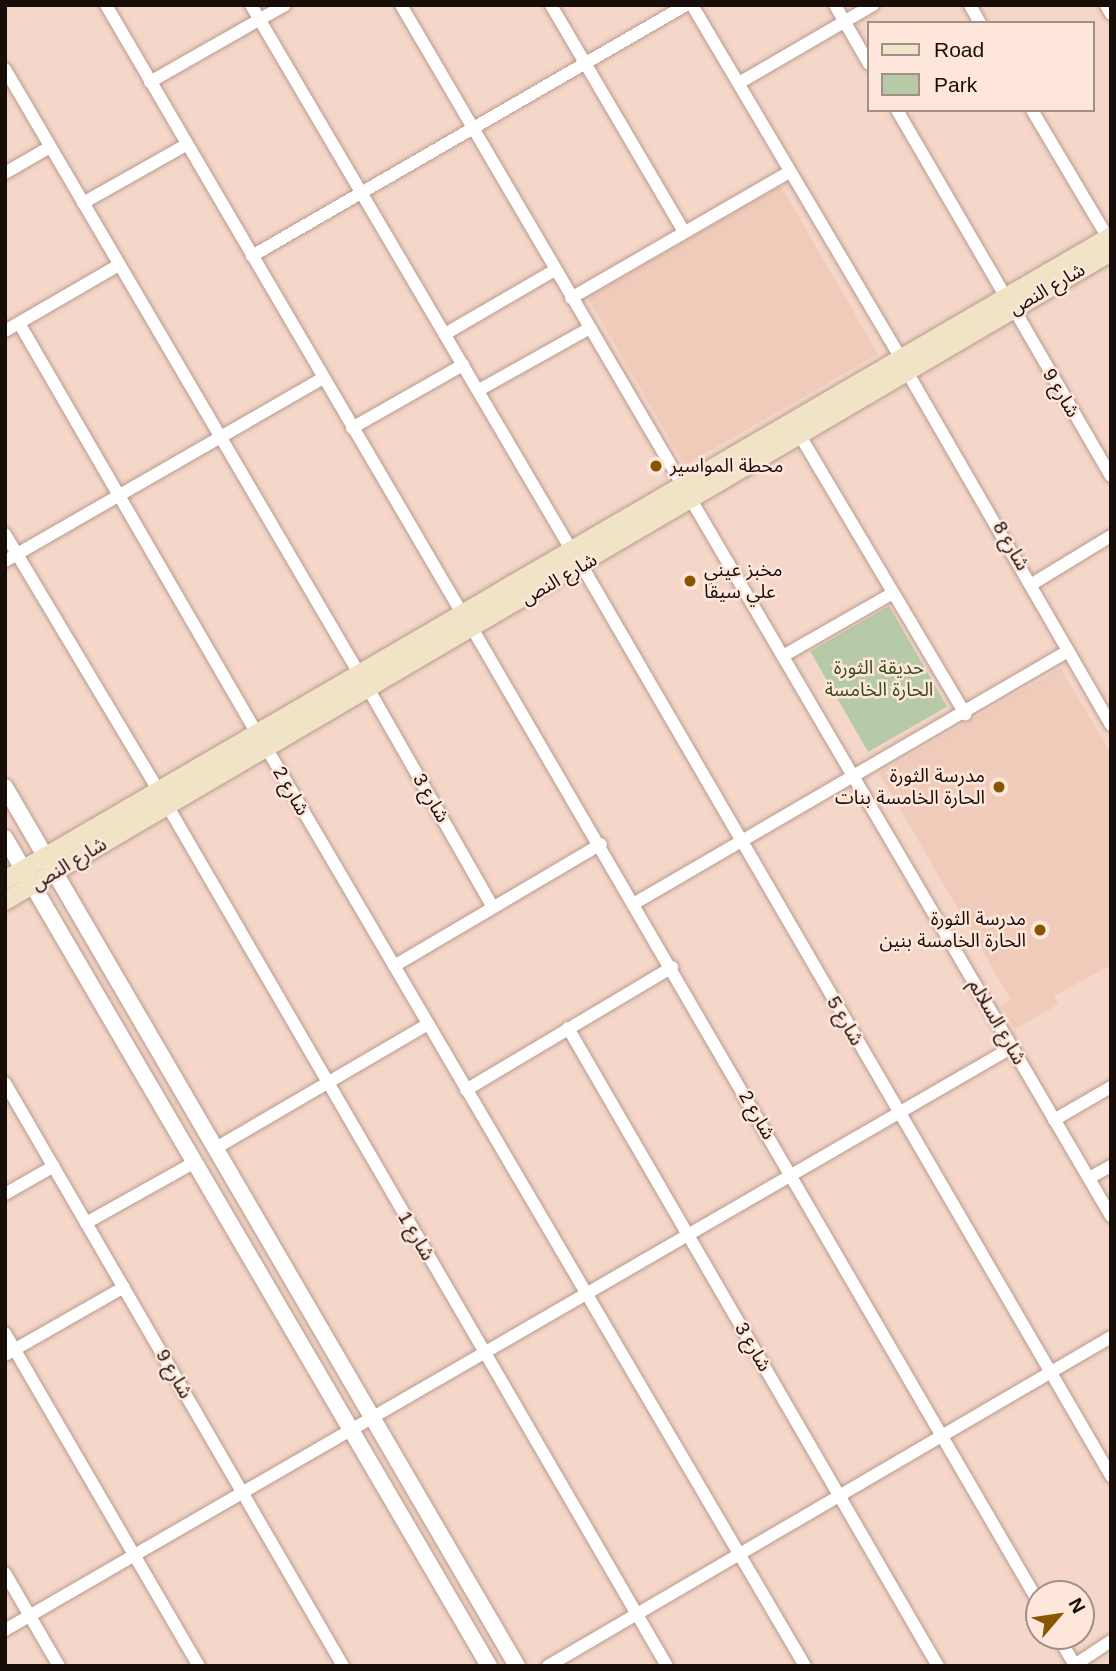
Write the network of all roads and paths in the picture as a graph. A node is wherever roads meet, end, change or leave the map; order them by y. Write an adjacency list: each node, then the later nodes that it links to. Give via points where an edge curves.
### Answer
1 (106, 5): 19 (street, شارع 2)
2 (251, 5): 13 (street, شارع 5)
3 (285, 5): 13 (street)
4 (401, 5): 23 (street, شارع السلالم)
5 (551, 5): 17 (street)
6 (686, 5): 17 (street)
7 (692, 5): 20 (street, شارع 8)
8 (835, 5): 15 (street)
9 (873, 5): 15 (street)
10 (970, 5): 14 (street)
11 (1106, 5): 12 (street)
12 (1111, 14)
13 (259, 20): 19 (street); 28 (street, شارع 5)
14 (979, 21)
15 (845, 22): 16 (street); 20 (street)
16 (867, 60)
17 (585, 62): 23 (street); 30 (street)
18 (5, 69): 25 (street, شارع 3)
19 (150, 82): 24 (street, شارع 2)
20 (739, 83): 26 (street, شارع 8)
21 (898, 112): 36 (street, شارع 9)
22 (1033, 112): 31 (street)
23 (470, 125): 28 (street); 34 (street, شارع السلالم)
24 (186, 145): 29 (street); 32 (street, شارع 2)
25 (50, 147): 27 (street); 29 (street, شارع 3)
26 (789, 172): 30 (street); 41 (street, شارع 8)
27 (5, 173)
28 (361, 189): 32 (street); 40 (street, شارع 5)
29 (83, 203): 33 (street, شارع 3)
30 (684, 232): 35 (street)
31 (1110, 242): 36 (main road, شارع النص)
32 (252, 256): 43 (street, شارع 2)
33 (119, 265): 37 (street); 47 (street, شارع 3)
34 (555, 270): 35 (street, شارع السلالم); 40 (street)
35 (571, 298): 38 (street, شارع السلالم)
36 (1010, 303): 41 (main road, شارع النص); 48 (street, شارع 9)
37 (19, 323): 39 (street); 50 (street, شارع 2)
38 (590, 328): 44 (street); 49 (street, شارع السلالم)
39 (5, 331)
40 (445, 334): 42 (street, شارع 5)
41 (904, 364): 46 (main road, شارع النص); 49 (main road, شارع النص); 55 (street, شارع 8)
42 (463, 365): 44 (street, شارع 5); 45 (street)
43 (323, 378): 45 (street, شارع 2); 47 (street)
44 (479, 390): 54 (street, شارع 5)
45 (352, 428): 57 (street, شارع 2)
46 (799, 434): 49 (main road, شارع النص); 56 (street)
47 (219, 437): 50 (street); 60 (street, شارع 3)
48 (1111, 476)
49 (687, 493): 54 (main road, شارع النص); 59 (street, شارع السلالم)
50 (118, 495): 53 (street); 63 (street, شارع 2)
51 (5, 534): 53 (street, شارع 1)
52 (1111, 536): 55 (street)
53 (11, 558): 66 (street, شارع 1)
54 (577, 559): 57 (main road, شارع النص); 68 (street, شارع 5)
55 (1032, 584): 58 (street, شارع 8)
56 (893, 593): 59 (street); 61 (street)
57 (468, 622): 60 (main road, شارع النص); 67 (street, شارع 2)
58 (1068, 651): 61 (street); 62 (street, شارع 8)
59 (783, 656): 64 (street, شارع السلالم)
60 (365, 682): 63 (main road, شارع النص); 75 (street, شارع 3)
61 (965, 714): 64 (street)
62 (1111, 725)
63 (262, 742): 66 (main road, شارع النص); 76 (street, شارع 2)
64 (854, 776): 68 (street); 80 (street, شارع السلالم)
65 (5, 787): 70 (street)
66 (163, 799): 70 (main road, شارع النص); 82 (street, شارع 1)
67 (601, 844): 74 (street, شارع 2); 75 (street)
68 (740, 844): 74 (street); 85 (street, شارع 5)
69 (8, 846): 70 (street); 71 (street)
70 (46, 859): 71 (main road, شارع النص); 87 (street)
71 (29, 877): 72 (main road, شارع النص); 73 (main road, شارع النص); 88 (street)
72 (5, 880)
73 (5, 901)
74 (635, 903): 77 (street, شارع 2)
75 (493, 907): 76 (street)
76 (394, 966): 78 (street, شارع 2)
77 (672, 967): 79 (street); 91 (street, شارع 2)
78 (428, 1024): 82 (street); 84 (street, شارع 2)
79 (568, 1028): 84 (street); 96 (street, شارع 3)
80 (1012, 1048): 85 (street); 86 (street, شارع السلالم)
81 (5, 1083): 89 (street, شارع 9)
82 (328, 1084): 87 (street); 102 (street, شارع 1)
83 (1111, 1087): 86 (street)
84 (466, 1090): 98 (street, شارع 2)
85 (899, 1114): 91 (street); 103 (street, شارع 5)
86 (1054, 1120): 92 (street, شارع السلالم)
87 (216, 1148): 104 (street)
88 (195, 1162): 95 (street); 105 (street)
89 (54, 1166): 93 (street); 95 (street, شارع 9)
90 (1111, 1166): 92 (street)
91 (792, 1176): 96 (street); 106 (street, شارع 2)
92 (1089, 1178): 94 (street, شارع السلالم)
93 (5, 1194)
94 (1111, 1216)
95 (86, 1223): 97 (street, شارع 9)
96 (688, 1236): 98 (street); 109 (street, شارع 3)
97 (124, 1287): 101 (street); 108 (street, شارع 9)
98 (586, 1295): 102 (street); 111 (street, شارع 2)
99 (5, 1333): 101 (street)
100 (1111, 1337): 103 (street)
101 (10, 1352): 110 (street)
102 (485, 1354): 104 (street); 114 (street, شارع 1)
103 (1053, 1371): 106 (street); 107 (street, شارع 5)
104 (374, 1417): 105 (street); 123 (street)
105 (350, 1431): 108 (street); 122 (street)
106 (944, 1436): 109 (street); 113 (street, شارع 2)
107 (1111, 1476)
108 (243, 1492): 110 (street); 121 (street, شارع 9)
109 (842, 1498): 111 (street); 127 (street, شارع 3)
110 (133, 1555): 115 (street); 120 (street)
111 (737, 1556): 114 (street); 126 (street, شارع 2)
112 (5, 1573): 115 (street)
113 (1026, 1580)
114 (635, 1612): 124 (street); 125 (street, شارع 1)
115 (30, 1616): 116 (street); 119 (street)
116 (5, 1630)
117 (1111, 1641): 118 (street)
118 (1074, 1665)
119 (59, 1666)
120 (199, 1666)
121 (343, 1666)
122 (489, 1666)
123 (517, 1666)
124 (548, 1666)
125 (667, 1666)
126 (805, 1666)
127 (939, 1666)

